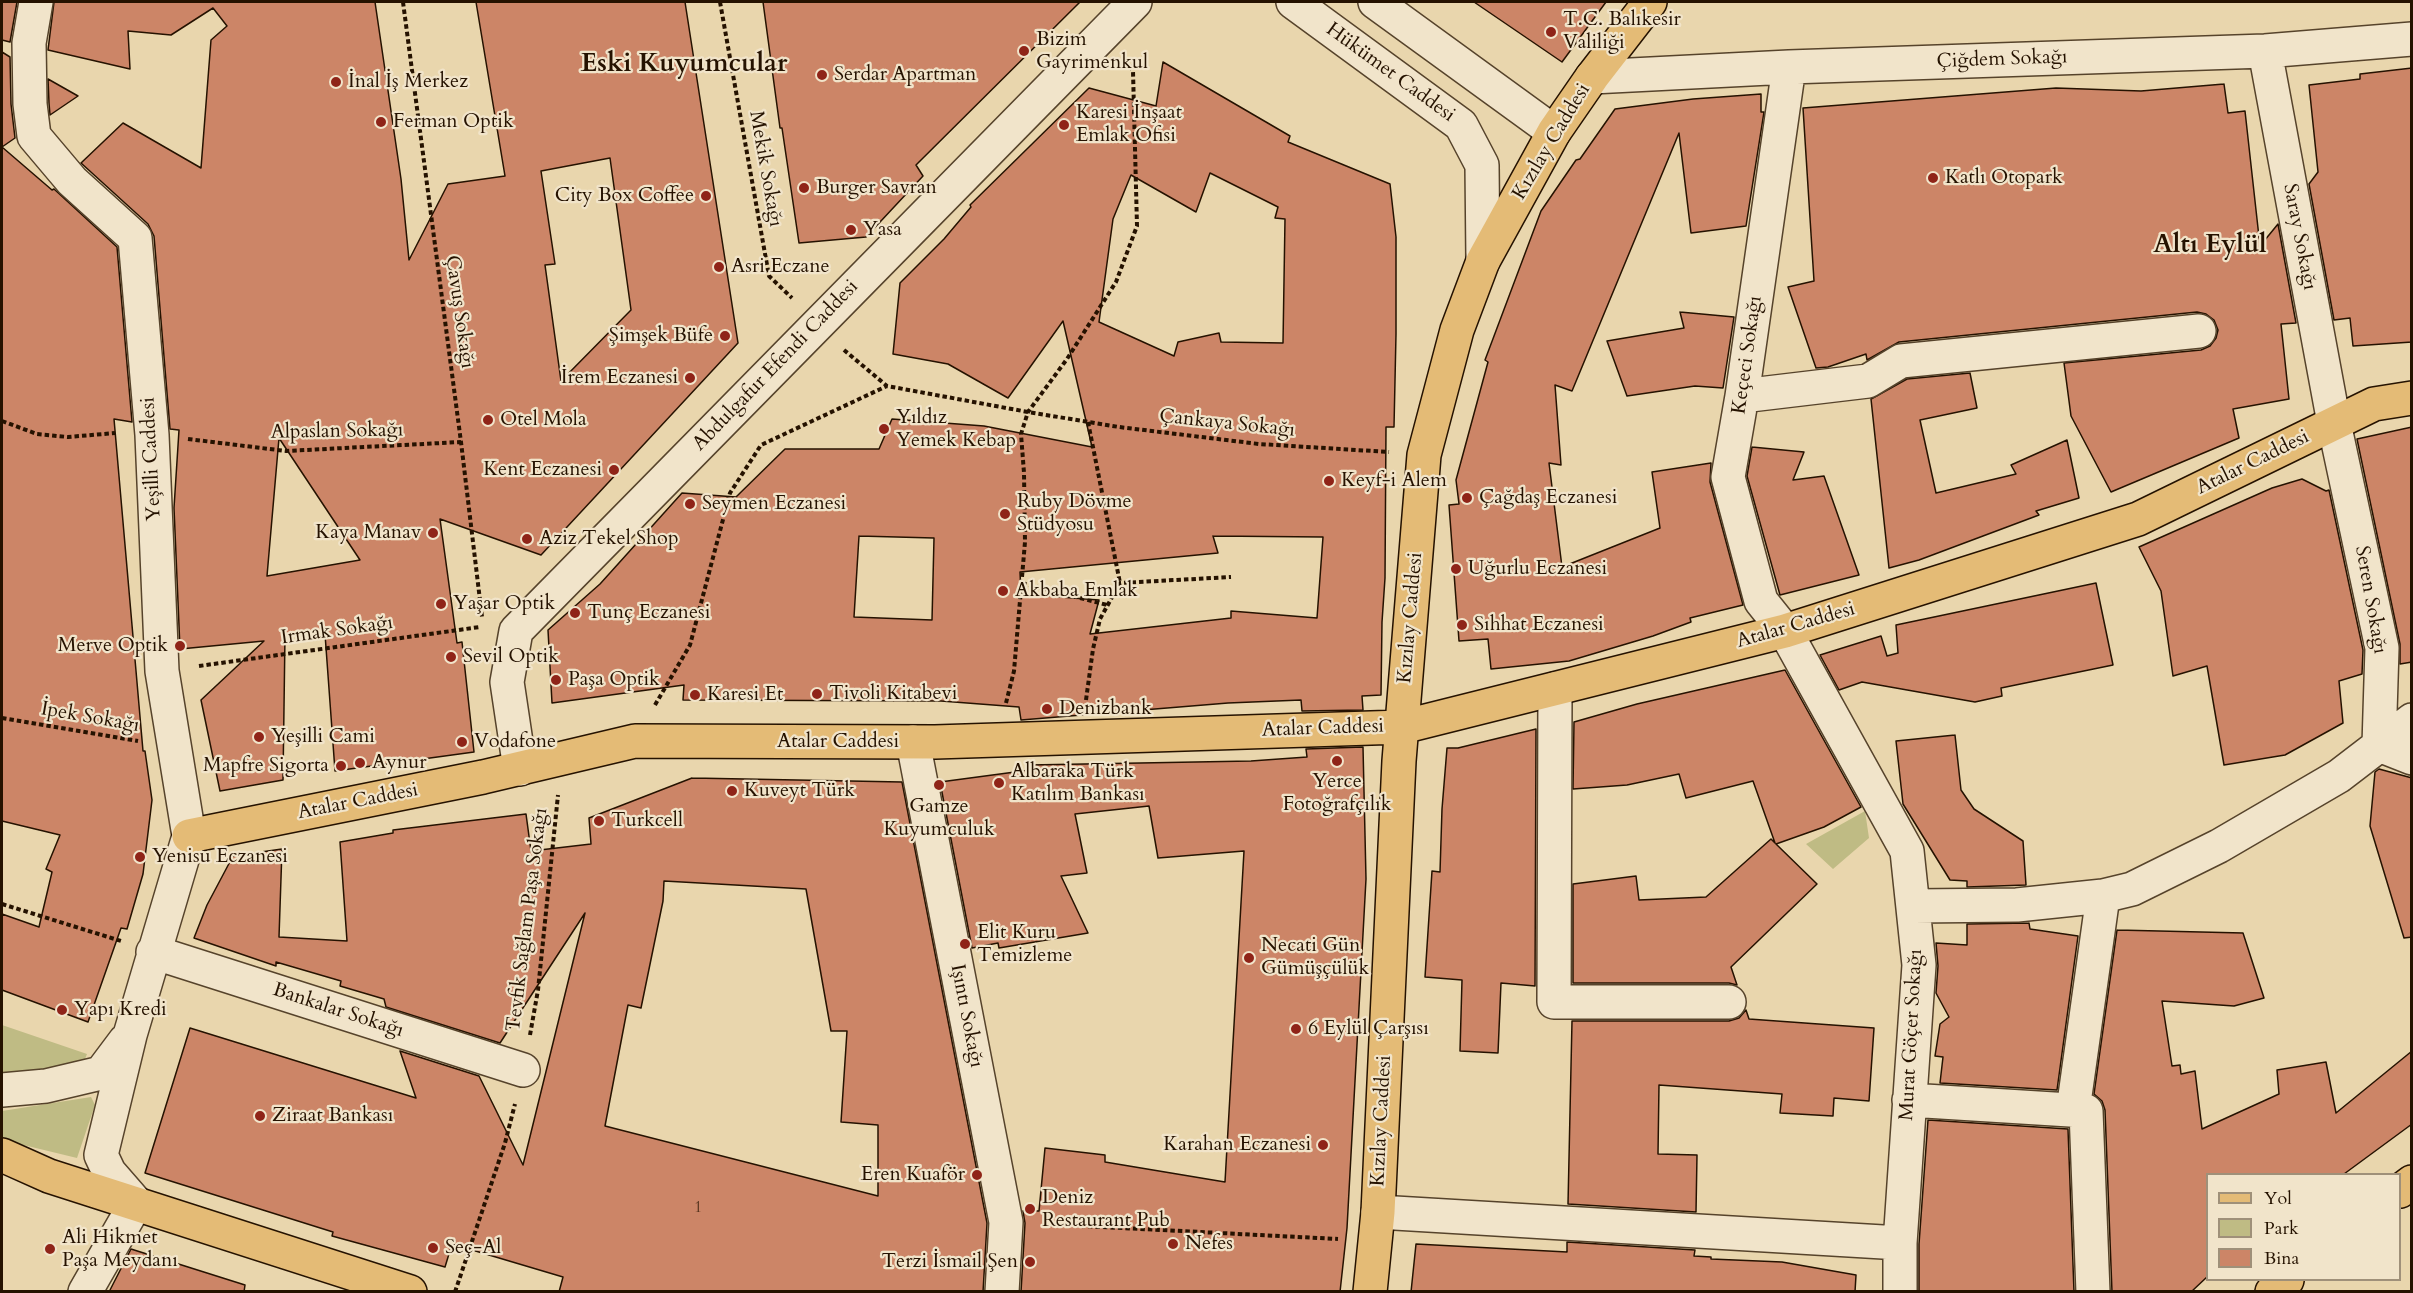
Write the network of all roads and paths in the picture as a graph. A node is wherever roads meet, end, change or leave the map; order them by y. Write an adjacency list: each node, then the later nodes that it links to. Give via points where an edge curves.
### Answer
1 (36, 2): 24 (street, Yeşilli Caddesi, via 29,44 34,136 72,181 135,238)
2 (403, 2): 25 (path, Çavuş Sokağı)
3 (720, 2): 15 (path, Mekik Sokağı, via 769,276)
4 (1135, 2): 8 (street, Abdulgafur Efendi Caddesi)
5 (1293, 2): 14 (street, Hükümet Caddesi, via 1461,126 1482,165)
6 (1375, 2): 13 (street)
7 (1650, 2): 12 (main road, Kızılay Caddesi)
8 (1109, 30): 15 (street, Abdulgafur Efendi Caddesi); 20 (path, via 1133,71 1137,226 1116,282)
9 (2412, 39): 10 (street, Çiğdem Sokağı)
10 (2265, 51): 11 (street, Çiğdem Sokağı); 23 (street, Saray Sokağı)
11 (1789, 67): 12 (street, Çiğdem Sokağı); 18 (street, Keçeci Sokağı)
12 (1592, 76): 13 (main road, Kızılay Caddesi)
13 (1554, 132): 14 (main road, Kızılay Caddesi)
14 (1483, 261): 26 (main road, Kızılay Caddesi, via 1457,330)
15 (818, 322): 17 (path, Mekik Sokağı, via 834,342); 46 (street, Abdulgafur Efendi Caddesi, via 516,631 507,682)
16 (2199, 331): 18 (street, via 1901,361 1868,381)
17 (886, 386): 20 (path, Çankaya Sokağı); 40 (path, via 760,446 730,493 690,645)
18 (1742, 396): 32 (street, Keçeci Sokağı, via 1728,477 1761,601)
19 (2412, 398): 23 (main road, Atalar Caddesi, via 2374,404)
20 (1028, 412): 22 (path, Çankaya Sokağı); 28 (path, via 1021,434 1025,542)
21 (2, 421): 24 (path, Alpaslan Sokağı, via 37,434 68,437 132,432)
22 (1088, 422): 26 (path, Çankaya Sokağı, via 1259,444); 29 (path)
23 (2334, 423): 32 (main road, Atalar Caddesi, via 2139,519); 42 (street, Seren Sokağı, via 2382,648)
24 (152, 435): 25 (path, Alpaslan Sokağı, via 286,452); 33 (street, Yeşilli Caddesi)
25 (461, 442): 31 (path, Çavuş Sokağı)
26 (1424, 454): 38 (main road, Kızılay Caddesi)
27 (1231, 577): 29 (path)
28 (1022, 583): 30 (path); 39 (path, via 1014,671)
29 (1120, 583): 30 (path)
30 (1107, 605): 35 (path, via 1093,649)
31 (483, 626): 33 (path, Irmak Sokağı)
32 (1785, 631): 34 (main road, Atalar Caddesi); 50 (street, Murat Göçer Sokağı, via 1908,851)
33 (162, 671): 43 (street, Yeşilli Caddesi)
34 (1555, 689): 38 (main road, Atalar Caddesi); 52 (street, via 1554,1002)
35 (1086, 701)
36 (2, 718): 43 (path, İpek Sokağı)
37 (2412, 720): 42 (street)
38 (1402, 727): 39 (main road, Atalar Caddesi); 63 (main road, Kızılay Caddesi)
39 (998, 739): 41 (main road, Atalar Caddesi)
40 (635, 741): 41 (main road, Atalar Caddesi); 44 (main road, Atalar Caddesi)
41 (913, 742): 62 (street, Işıntı Sokağı)
42 (2379, 745): 45 (street); 48 (street, via 2339,776 2219,846 2132,889)
43 (174, 747): 47 (street, Yeşilli Caddesi)
44 (565, 758): 46 (main road, Atalar Caddesi); 54 (path, Tevfik Sağlam Paşa Sokağı, via 538,990)
45 (2412, 758)
46 (520, 769): 47 (main road, Atalar Caddesi)
47 (189, 836): 51 (street, Yeşilli Caddesi)
48 (2103, 896): 50 (street, via 2017,905); 57 (street)
49 (2, 904): 51 (path)
50 (1914, 906): 56 (street, Murat Göçer Sokağı, via 1919,965)
51 (153, 952): 53 (street, Yeşilli Caddesi); 54 (street, Bankalar Sokağı)
52 (1729, 1002)
53 (130, 1035): 55 (street, via 101,1073 46,1086); 61 (street, Yeşilli Caddesi, via 101,1155 109,1172)
54 (523, 1070): 67 (path, Tevfik Sağlam Paşa Sokağı, via 505,1143)
55 (2, 1090)
56 (1909, 1100): 57 (street); 64 (street, Murat Göçer Sokağı)
57 (2073, 1110): 71 (street, via 2086,1111)
58 (2, 1155): 60 (main road)
59 (2, 1171): 60 (main road)
60 (49, 1176): 61 (main road)
61 (136, 1203): 65 (street); 66 (main road)
62 (1006, 1222): 63 (path); 68 (street, Işıntı Sokağı)
63 (1376, 1226): 64 (street); 69 (main road, Kızılay Caddesi)
64 (1900, 1243): 70 (street, Murat Göçer Sokağı)
65 (85, 1292)
66 (410, 1292)
67 (455, 1292)
68 (1002, 1292)
69 (1370, 1292)
70 (1900, 1292)
71 (2093, 1292)

